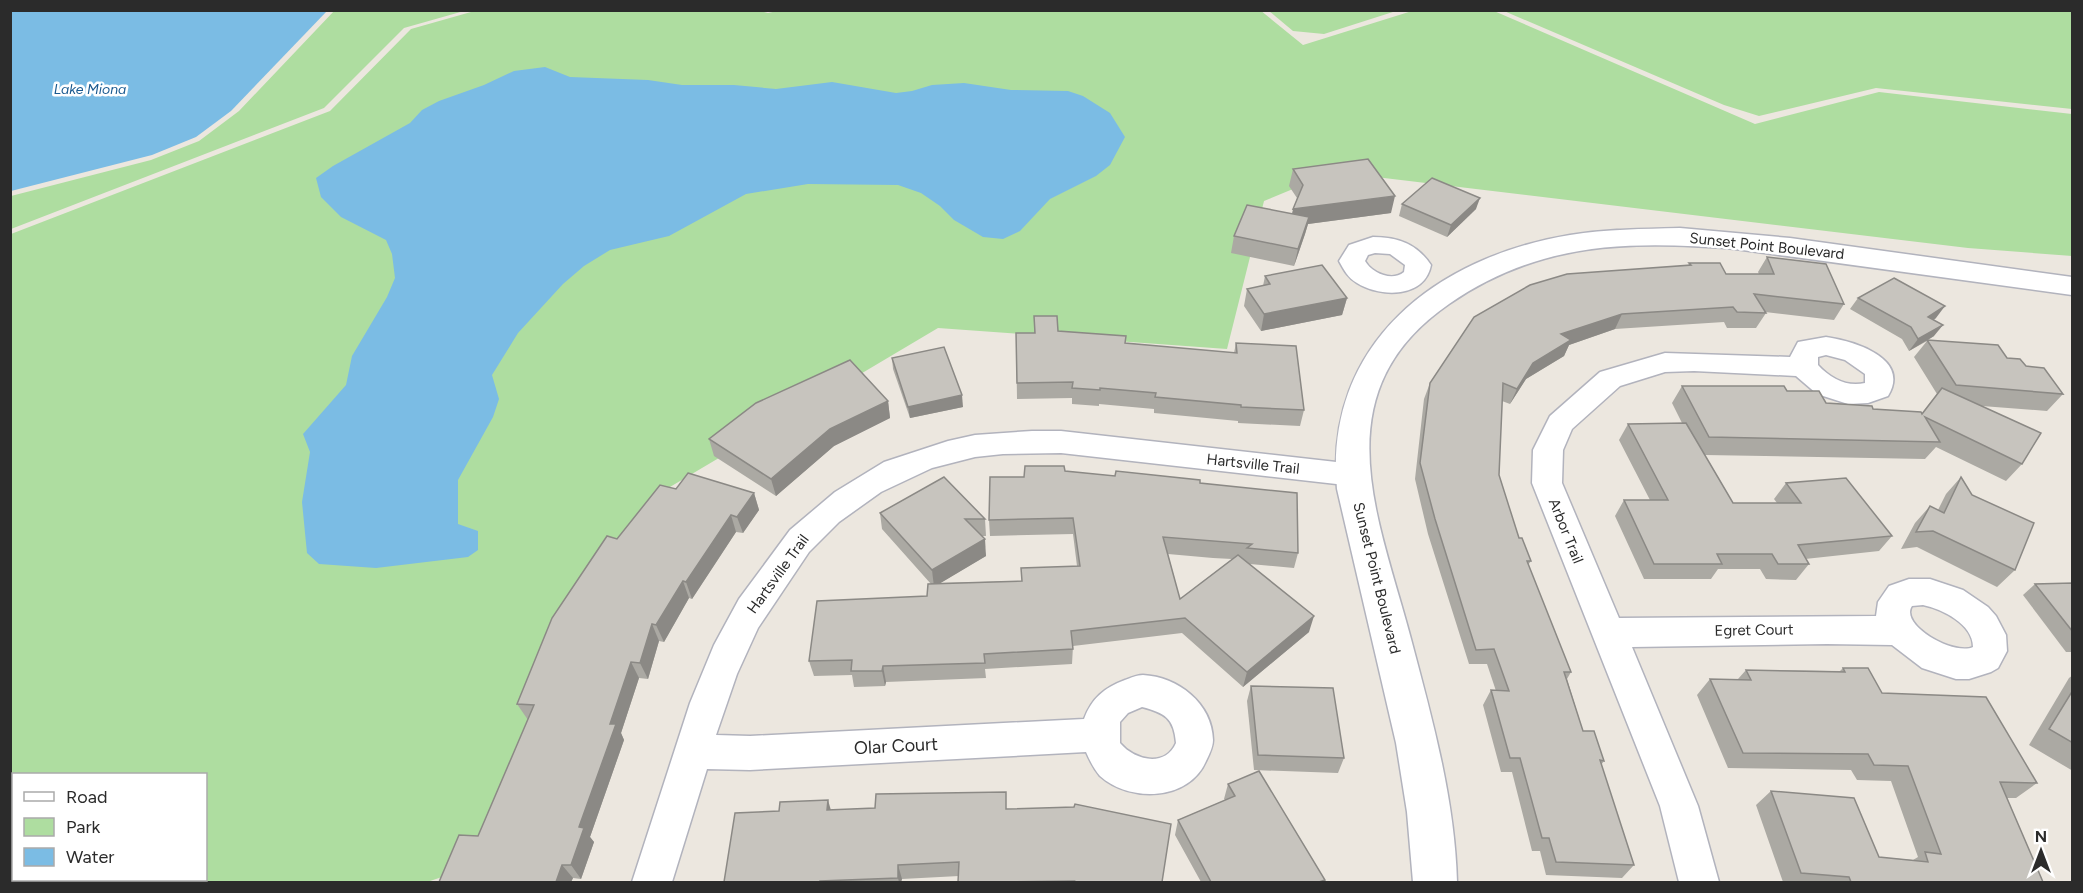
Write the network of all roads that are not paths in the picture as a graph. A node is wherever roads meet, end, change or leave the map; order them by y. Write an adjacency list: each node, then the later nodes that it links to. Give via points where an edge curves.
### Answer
1 (2073, 286): 3 (street, Sunset Point Boulevard, via 1721,238 1630,236 1539,250 1423,289 1410,319 1370,375 1358,413 1352,451)
2 (1804, 367): 5 (street, Arbor Trail, via 1665,363 1610,379 1560,423 1548,450 1546,483)
3 (1354, 475): 7 (street, Hartsville Trail, via 1022,440 945,451 901,467 863,487 827,514 796,547 759,597 732,643 715,683); 9 (street, Sunset Point Boulevard, via 1361,519 1410,712)
4 (1900, 631): 5 (street, Egret Court)
5 (1608, 633): 10 (street, Arbor Trail, via 1679,806)
6 (1099, 735): 7 (street, Olar Court, via 750,753)
7 (694, 751): 8 (street, Hartsville Trail)
8 (652, 882)
9 (1435, 882)
10 (1699, 882)

